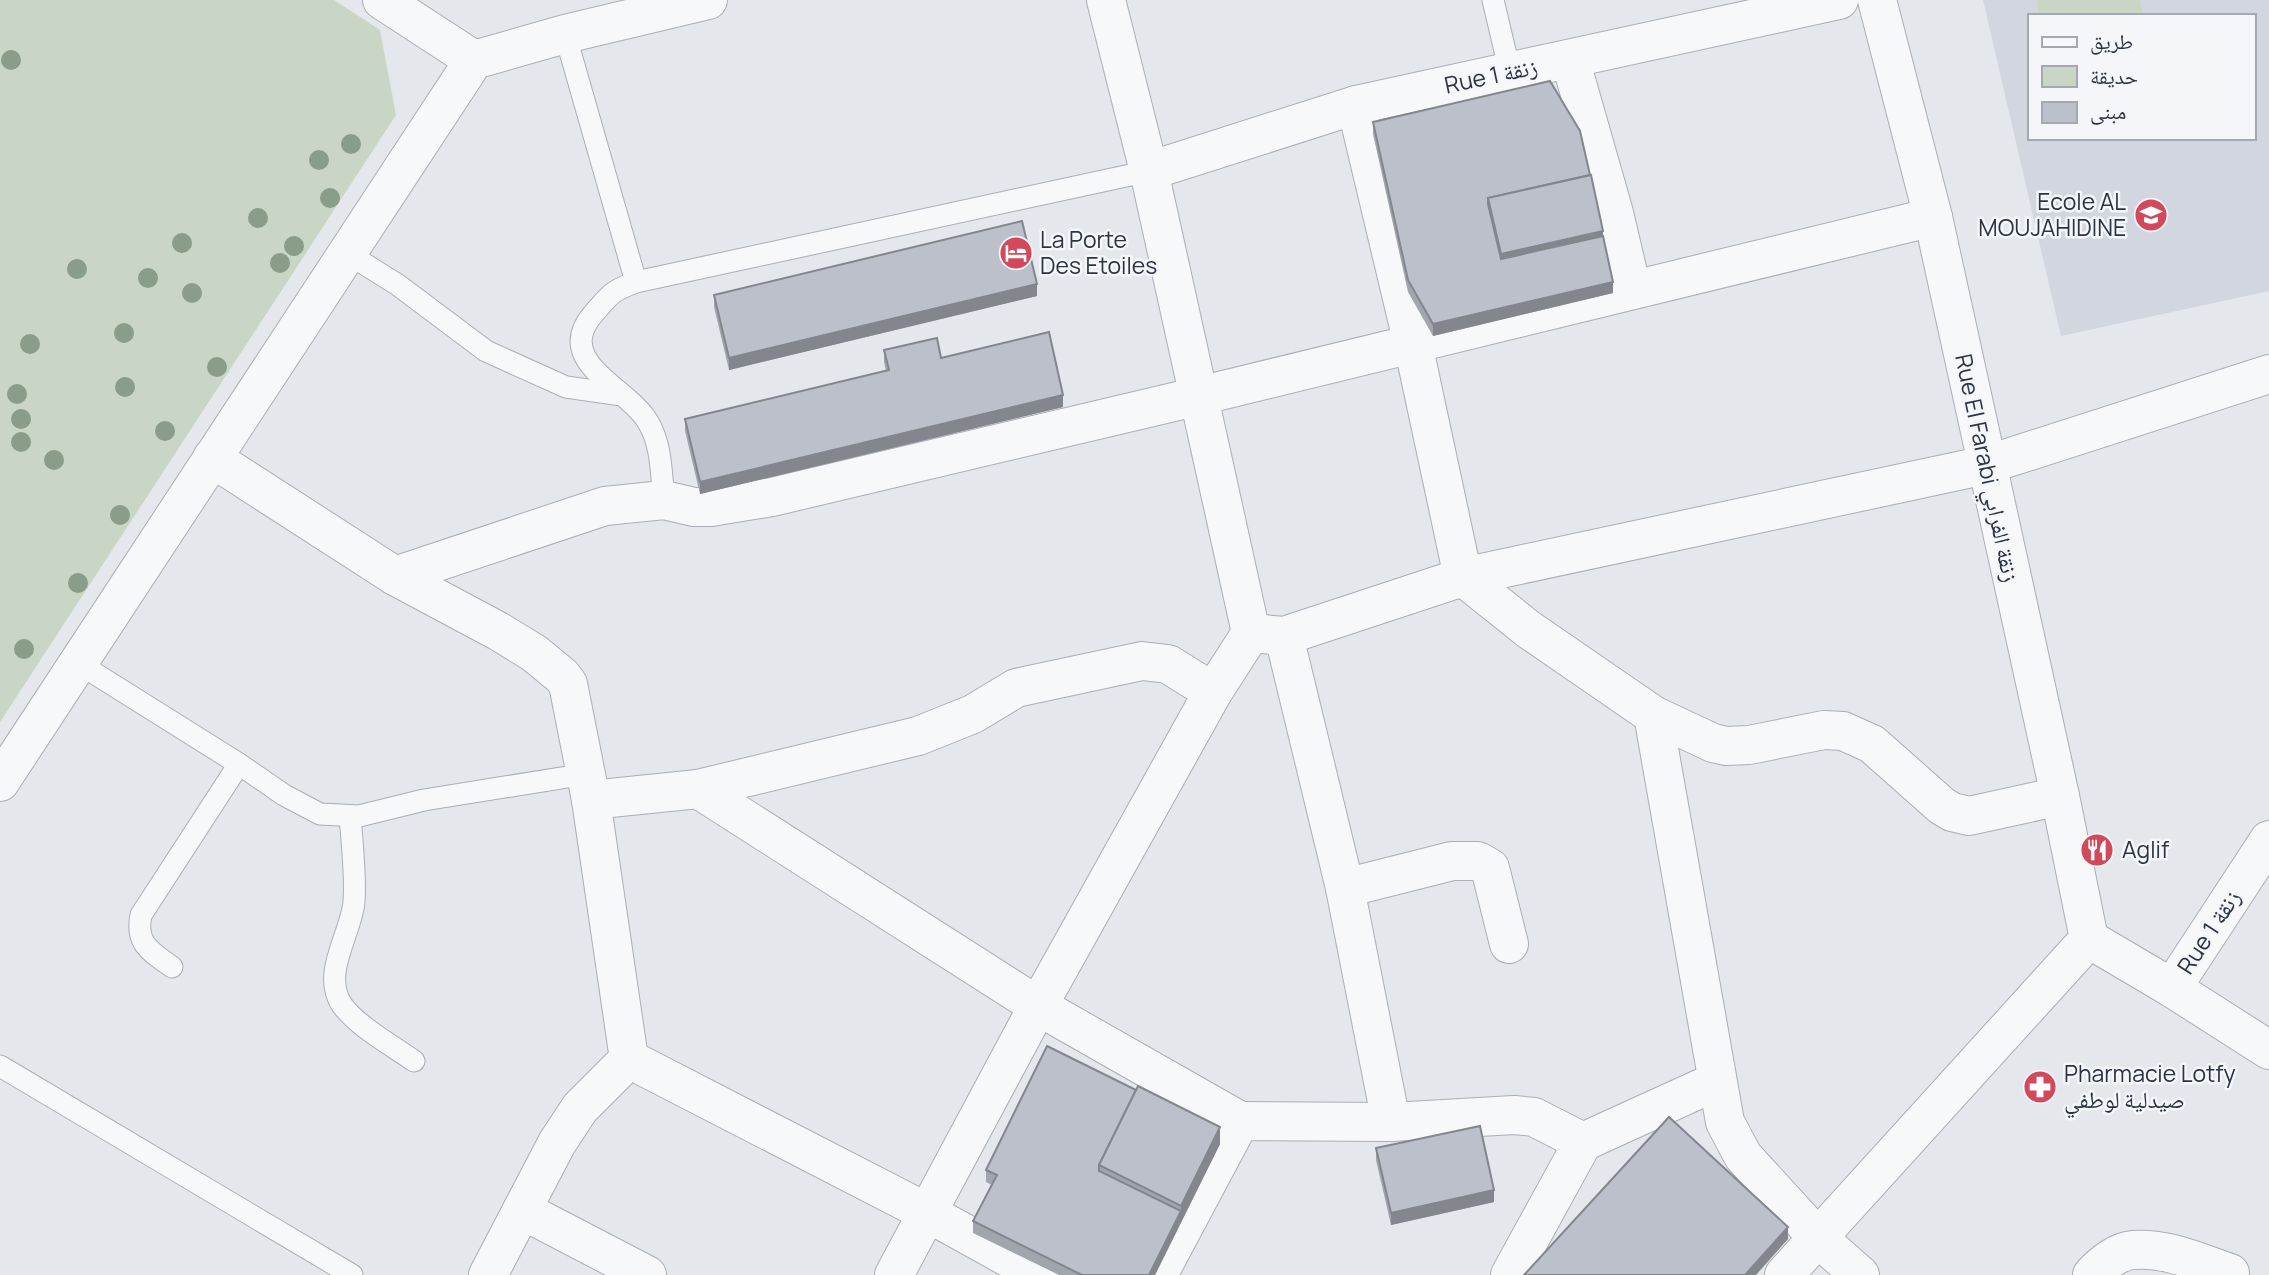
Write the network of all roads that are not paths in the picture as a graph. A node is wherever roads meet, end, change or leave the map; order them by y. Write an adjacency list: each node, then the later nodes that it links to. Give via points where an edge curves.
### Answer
1 (382, 0): 9 (street)
2 (708, 0): 7 (street)
3 (1106, 0): 12 (street)
4 (1493, 0): 10 (lane)
5 (1839, 0): 8 (street, Rue 1 زنقة)
6 (1877, 0): 13 (street, Rue El Farabi زنقة الفرابي)
7 (565, 34): 9 (street); 15 (lane)
8 (1570, 58): 10 (street, Rue 1 زنقة); 16 (street)
9 (474, 60): 14 (street)
10 (1510, 72): 11 (street, Rue 1 زنقة)
11 (1356, 105): 12 (street, Rue 1 زنقة); 17 (street)
12 (1149, 171): 15 (lane); 20 (street)
13 (1933, 217): 16 (street); 22 (street, Rue El Farabi زنقة الفرابي)
14 (347, 253): 19 (lane, via 486,351 566,387); 21 (street)
15 (635, 282): 19 (lane, via 615,289 583,325 589,366)
16 (1632, 290): 17 (street)
17 (1413, 344): 20 (street); 25 (street)
18 (2269, 374): 22 (street)
19 (622, 395): 23 (lane, via 649,424 659,451)
20 (1199, 396): 23 (street, via 772,497 694,507); 26 (street)
21 (212, 458): 24 (street); 27 (street)
22 (1986, 465): 25 (street); 34 (street, Rue El Farabi زنقة الفرابي)
23 (664, 500): 24 (street, via 605,506)
24 (395, 576): 32 (street, via 498,631 562,676 568,684)
25 (1463, 577): 26 (street); 29 (street, via 1528,629)
26 (1268, 635): 28 (street); 37 (street)
27 (78, 663): 30 (lane); 31 (street)
28 (1213, 692): 33 (street, via 1168,664 1142,661 1016,688 973,714 918,736); 42 (street)
29 (1653, 715): 34 (street, via 1726,746 1843,731 1872,744 1952,813 1969,816); 47 (street)
30 (239, 764): 35 (lane, via 320,814); 40 (lane, via 141,915 139,935)
31 (0, 782)
32 (589, 787): 33 (street); 35 (lane, via 424,800); 44 (street)
33 (698, 789): 42 (street)
34 (2060, 796): 38 (street, Rue El Farabi زنقة الفرابي)
35 (350, 816): 45 (lane, via 354,901 341,945 335,991 353,1016)
36 (2269, 840): 41 (street, Rue 1 زنقة)
37 (1345, 888): 39 (street, via 1452,861 1478,861 1490,869); 49 (street)
38 (2088, 939): 41 (street); 53 (street)
39 (1509, 944)
40 (172, 967)
41 (2172, 988): 43 (street)
42 (1038, 1006): 48 (street); 52 (street)
43 (2269, 1050)
44 (629, 1059): 51 (street, via 580,1108 556,1143); 52 (street)
45 (414, 1061)
46 (0, 1066): 55 (lane)
47 (1717, 1081): 50 (street); 53 (street, via 1725,1122 1743,1156)
48 (1240, 1121): 49 (street); 60 (street)
49 (1391, 1122): 50 (street, via 1534,1117)
50 (1583, 1142): 61 (street)
51 (522, 1210): 56 (street); 57 (street)
52 (928, 1213): 58 (street); 59 (street)
53 (1818, 1238): 62 (street); 63 (street)
54 (2230, 1273): 64 (street, via 2160,1251 2131,1250 2104,1262)
55 (352, 1275)
56 (488, 1275)
57 (647, 1275)
58 (894, 1275)
59 (1040, 1275)
60 (1158, 1275)
61 (1510, 1275)
62 (1784, 1275)
63 (1860, 1275)
64 (2092, 1275)

